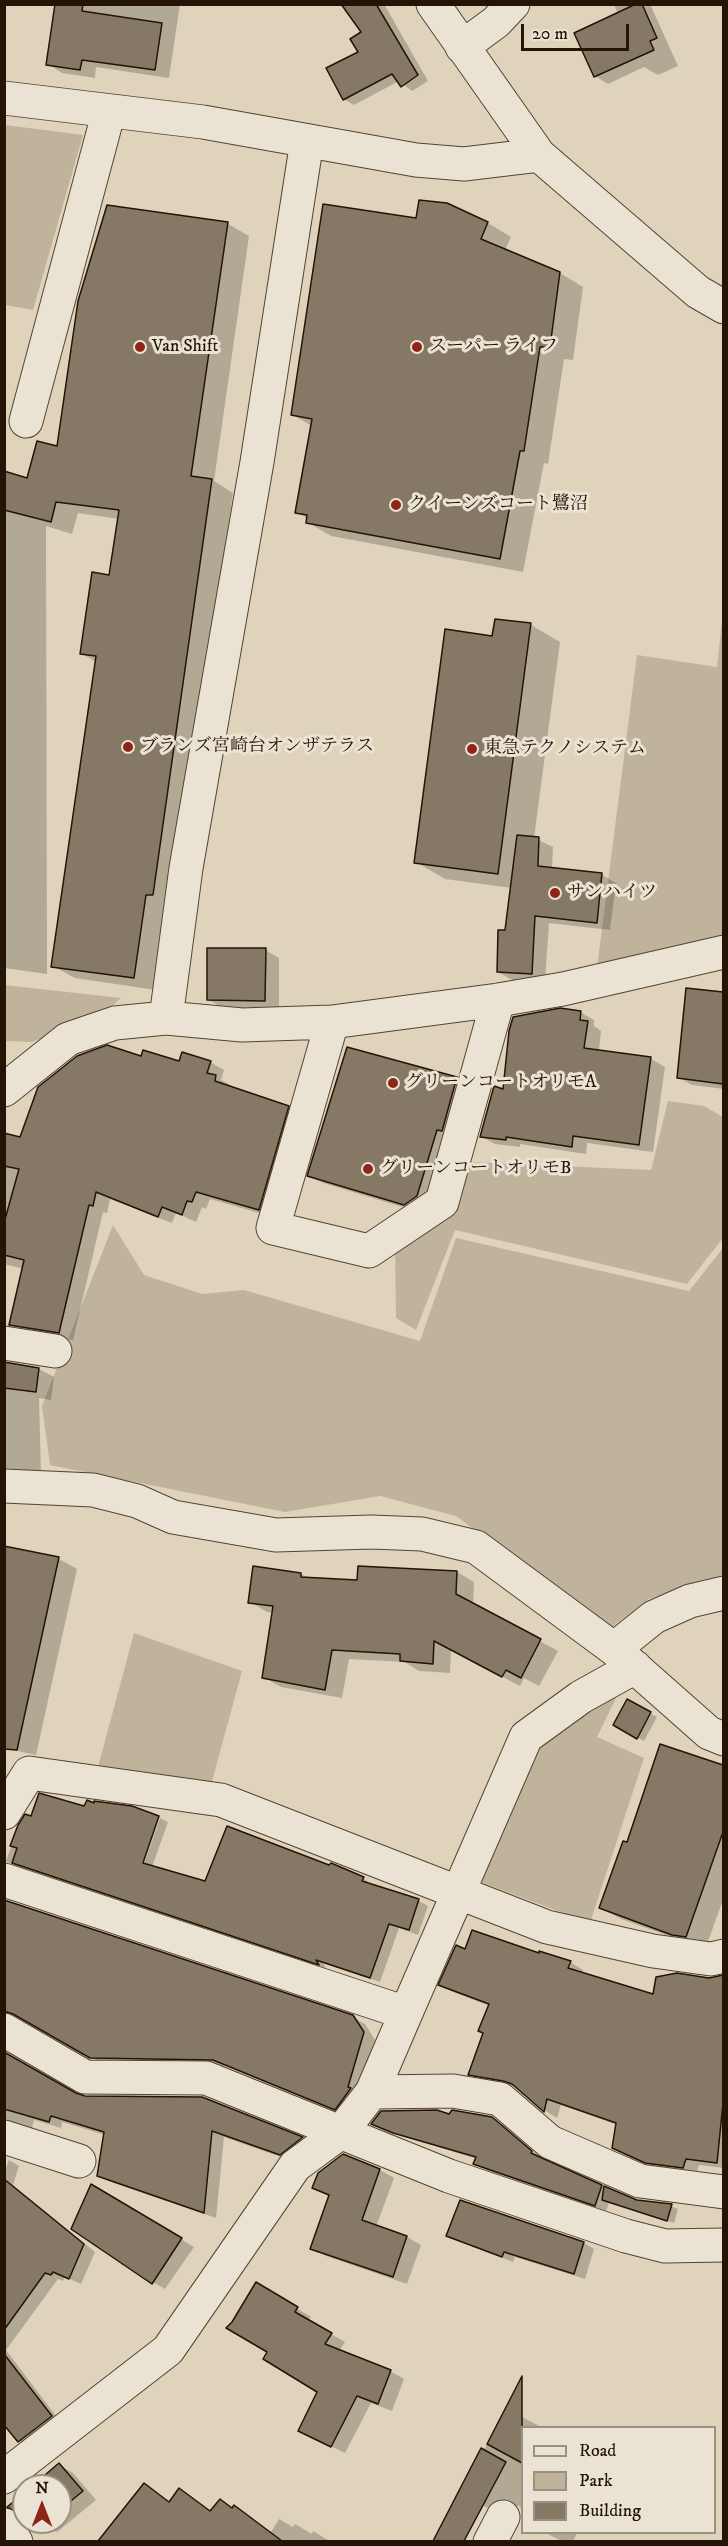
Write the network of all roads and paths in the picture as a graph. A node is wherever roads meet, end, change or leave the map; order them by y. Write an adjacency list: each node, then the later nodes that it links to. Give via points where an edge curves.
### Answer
1 (434, 4): 3 (street)
2 (513, 4): 3 (street)
3 (462, 47): 7 (street)
4 (4, 98): 5 (street)
5 (109, 111): 6 (street, via 203,122); 9 (street)
6 (307, 141): 7 (street, via 464,164); 12 (street, via 257,462 186,868)
7 (539, 155): 8 (street, via 698,292)
8 (723, 307)
9 (26, 421)
10 (723, 952): 11 (street)
11 (498, 1000): 13 (street); 13 (street, via 442,1202 369,1251 273,1228)
12 (166, 1018): 13 (street, via 242,1025); 14 (street, via 115,1023 68,1039)
13 (332, 1022)
14 (4, 1090)
15 (4, 1343): 16 (street)
16 (55, 1351)
17 (4, 1486): 19 (street, via 93,1490 137,1501 173,1517 276,1535 422,1534 476,1547)
18 (723, 1593): 19 (street, via 690,1601 654,1617)
19 (624, 1658): 20 (street, via 709,1732); 23 (street, via 581,1697 526,1737)
20 (723, 1739)
21 (4, 1813): 23 (street, via 29,1773 221,1800)
22 (4, 1880): 25 (street)
23 (457, 1892): 24 (street, via 547,1927 653,1951 711,1959); 25 (street)
24 (723, 1956)
25 (406, 2013): 27 (street)
26 (4, 2030): 28 (street, via 86,2077 206,2078)
27 (372, 2092): 28 (street); 31 (street, via 453,2091 500,2099 550,2142 640,2181)
28 (341, 2132): 32 (street, via 449,2176 626,2236 665,2246); 33 (street, via 295,2166 168,2350)
29 (4, 2137): 30 (street)
30 (79, 2161)
31 (723, 2192)
32 (723, 2245)
33 (4, 2477)
34 (4, 2525): 35 (street)
35 (16, 2541)

